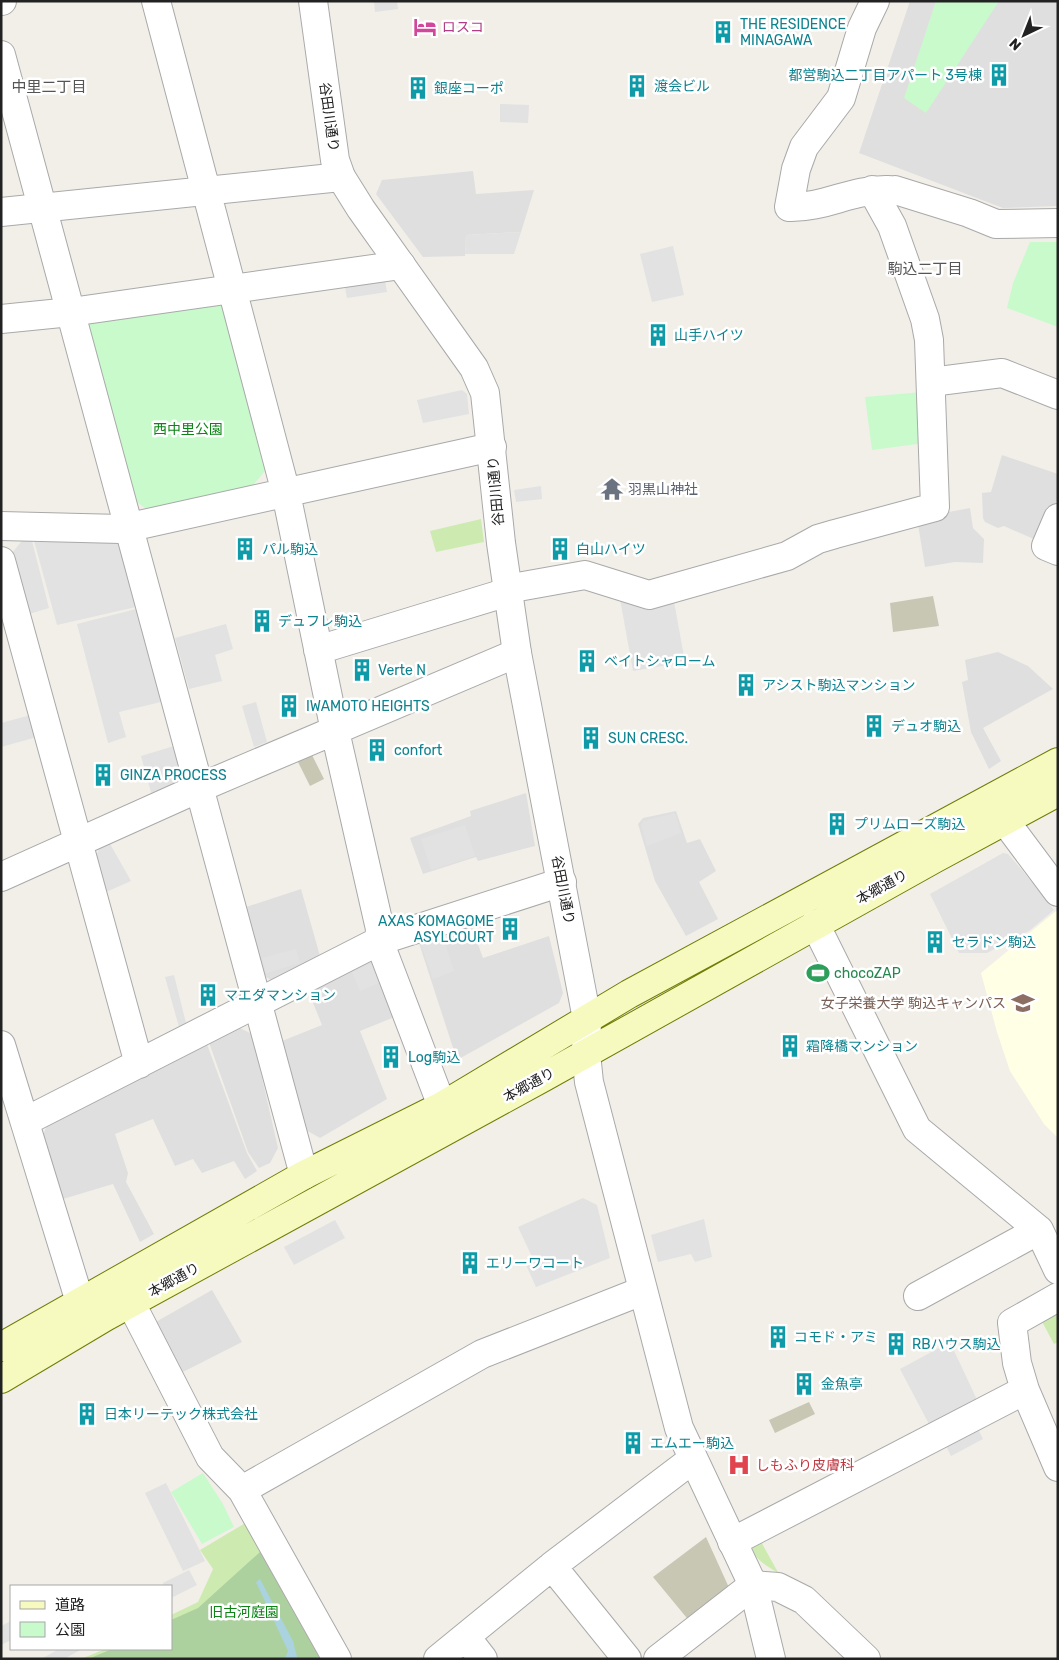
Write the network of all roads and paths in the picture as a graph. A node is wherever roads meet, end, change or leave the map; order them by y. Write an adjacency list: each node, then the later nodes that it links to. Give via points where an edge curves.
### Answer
1 (156, 1): 7 (street)
2 (314, 1): 5 (street, 谷田川通り, via 335,160)
3 (875, 1): 6 (street, via 862,28 841,98 804,147 789,207 808,208)
4 (1, 55): 8 (street)
5 (341, 177): 7 (street); 11 (street, 谷田川通り)
6 (883, 190): 10 (street, via 969,213 996,224); 15 (street, via 892,226 925,319)
7 (207, 191): 8 (street); 12 (street)
8 (42, 207): 9 (street); 13 (street)
9 (1, 212)
10 (1058, 223)
11 (402, 264): 12 (street); 17 (street, 谷田川通り, via 482,383)
12 (234, 290): 13 (street); 18 (street)
13 (71, 312): 14 (street); 21 (street)
14 (1, 319)
15 (931, 382): 16 (street, via 1002,373); 24 (street, via 935,507 818,539 787,556 649,596 585,575)
16 (1058, 395)
17 (492, 447): 18 (street); 24 (street, 谷田川通り)
18 (286, 493): 21 (street); 25 (street)
19 (1058, 518): 22 (street, via 1046,546)
20 (1, 526): 21 (street)
21 (129, 528): 29 (street)
22 (1058, 551)
23 (1, 561): 32 (street)
24 (508, 590): 25 (street); 26 (street, 谷田川通り)
25 (318, 650): 27 (street)
26 (518, 653): 27 (street); 34 (street, 谷田川通り)
27 (335, 731): 29 (street); 37 (street, via 380,929)
28 (1058, 762): 39 (main road, 本郷通り)
29 (199, 788): 32 (street); 38 (street)
30 (1058, 792): 31 (main road, 本郷通り)
31 (1005, 821): 35 (street); 36 (main road, 本郷通り)
32 (78, 843): 33 (street); 42 (street)
33 (1, 877)
34 (562, 882): 37 (street); 39 (street, 谷田川通り)
35 (1058, 892)
36 (815, 924): 41 (main road, 本郷通り); 46 (street, via 917,1129)
37 (379, 941): 38 (street); 43 (street)
38 (257, 1002): 42 (street); 45 (street)
39 (587, 1019): 41 (street, 谷田川通り); 43 (main road, 本郷通り)
40 (1, 1046): 44 (street)
41 (586, 1054): 48 (street, 谷田川通り, via 589,1082); 49 (main road, 本郷通り)
42 (139, 1064): 44 (street)
43 (442, 1106): 45 (main road, 本郷通り)
44 (26, 1122): 52 (street)
45 (304, 1175): 49 (main road, 本郷通り)
46 (1039, 1230): 47 (street); 50 (street)
47 (1058, 1270)
48 (642, 1291): 57 (street, 谷田川通り, via 678,1428); 59 (street, via 482,1354)
49 (126, 1292): 52 (main road, 本郷通り); 53 (main road, 本郷通り); 59 (street, via 210,1457)
50 (918, 1296)
51 (1058, 1297): 56 (street, via 1012,1323 1017,1363)
52 (80, 1302): 53 (street, via 92,1313); 54 (main road, 本郷通り)
53 (105, 1317): 55 (main road, 本郷通り)
54 (1, 1347)
55 (1, 1379)
56 (1025, 1390): 58 (street); 60 (street)
57 (693, 1459): 60 (street, 谷田川通り); 61 (street)
58 (1058, 1467)
59 (242, 1490): 64 (street)
60 (732, 1542): 62 (street, 谷田川通り)
61 (552, 1566): 63 (street); 67 (street)
62 (753, 1585): 68 (street); 69 (street, 谷田川通り); 70 (street, via 778,1587 804,1600)
63 (466, 1637): 65 (street); 66 (street)
64 (337, 1659)
65 (438, 1659)
66 (483, 1659)
67 (627, 1659)
68 (658, 1659)
69 (771, 1659)
70 (866, 1659)

